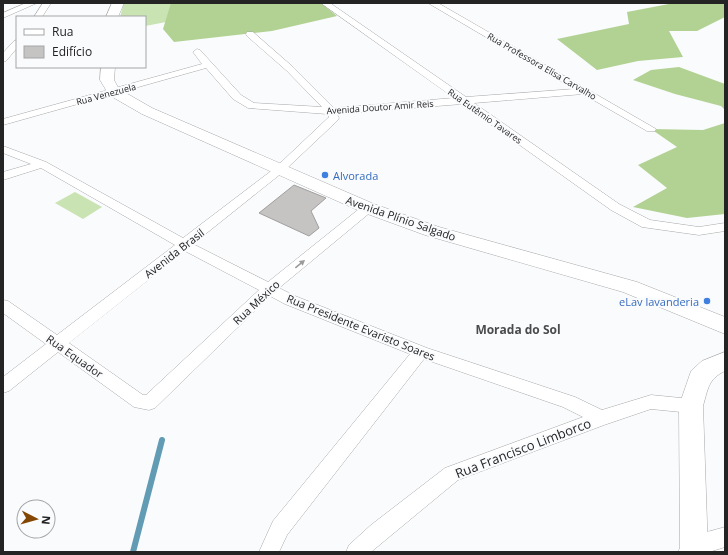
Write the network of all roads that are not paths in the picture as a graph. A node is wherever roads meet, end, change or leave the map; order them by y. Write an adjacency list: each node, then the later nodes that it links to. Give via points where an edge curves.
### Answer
1 (33, 3): 6 (street)
2 (47, 3): 7 (street)
3 (118, 3): 8 (street)
4 (326, 3): 17 (street, Rua Eutêmio Tavares)
5 (432, 3): 15 (street, Rua Professora Elisa Carvalho)
6 (3, 16)
7 (39, 16)
8 (112, 16)
9 (250, 34): 18 (street, via 290,69)
10 (16, 44): 12 (street)
11 (198, 52): 13 (street, Avenida Doutor Amir Reis)
12 (3, 59)
13 (208, 65): 16 (street, Rua Venezuela); 18 (street, Avenida Doutor Amir Reis, via 237,97 252,106)
14 (108, 68): 16 (street, via 107,80)
15 (585, 91): 17 (street, Avenida Doutor Amir Reis); 20 (street, Rua Professora Elisa Carvalho)
16 (114, 92): 19 (street, Rua Venezuela); 23 (street, Avenida Plínio Salgado, via 147,111)
17 (463, 101): 18 (street, Avenida Doutor Amir Reis); 26 (street, Rua Eutêmio Tavares, via 609,203 648,224 699,231)
18 (331, 111): 23 (street, Avenida Brasil, via 334,118)
19 (3, 122)
20 (651, 129)
21 (3, 149): 22 (street, Rua Presidente Evaristo Soares)
22 (42, 164): 24 (street); 27 (street, Rua Presidente Evaristo Soares)
23 (279, 170): 25 (street, Avenida Plínio Salgado); 27 (street, Avenida Brasil)
24 (3, 176)
25 (368, 208): 28 (street, Rua México, one-way to 25); 30 (street, Avenida Plínio Salgado, via 432,230 630,287)
26 (725, 227)
27 (185, 245): 28 (street, Rua Presidente Evaristo Soares); 31 (street, Avenida Brasil)
28 (270, 288): 32 (street, Rua Presidente Evaristo Soares, via 290,300); 35 (street, Rua México)
29 (3, 305): 31 (street, Rua Equador)
30 (725, 326)
31 (56, 344): 34 (street, Avenida Brasil); 35 (street, Rua Equador, via 140,402)
32 (421, 352): 37 (street, Rua Presidente Evaristo Soares, via 569,402); 40 (street, via 280,528)
33 (725, 361): 36 (street, via 710,368 699,378)
34 (3, 386)
35 (149, 402)
36 (691, 406): 37 (street, Rua Francisco Limborco, via 651,402); 39 (street)
37 (601, 418): 41 (street, Rua Francisco Limborco, via 452,474)
38 (725, 537): 39 (street)
39 (692, 550)
40 (268, 552)
41 (356, 552)

